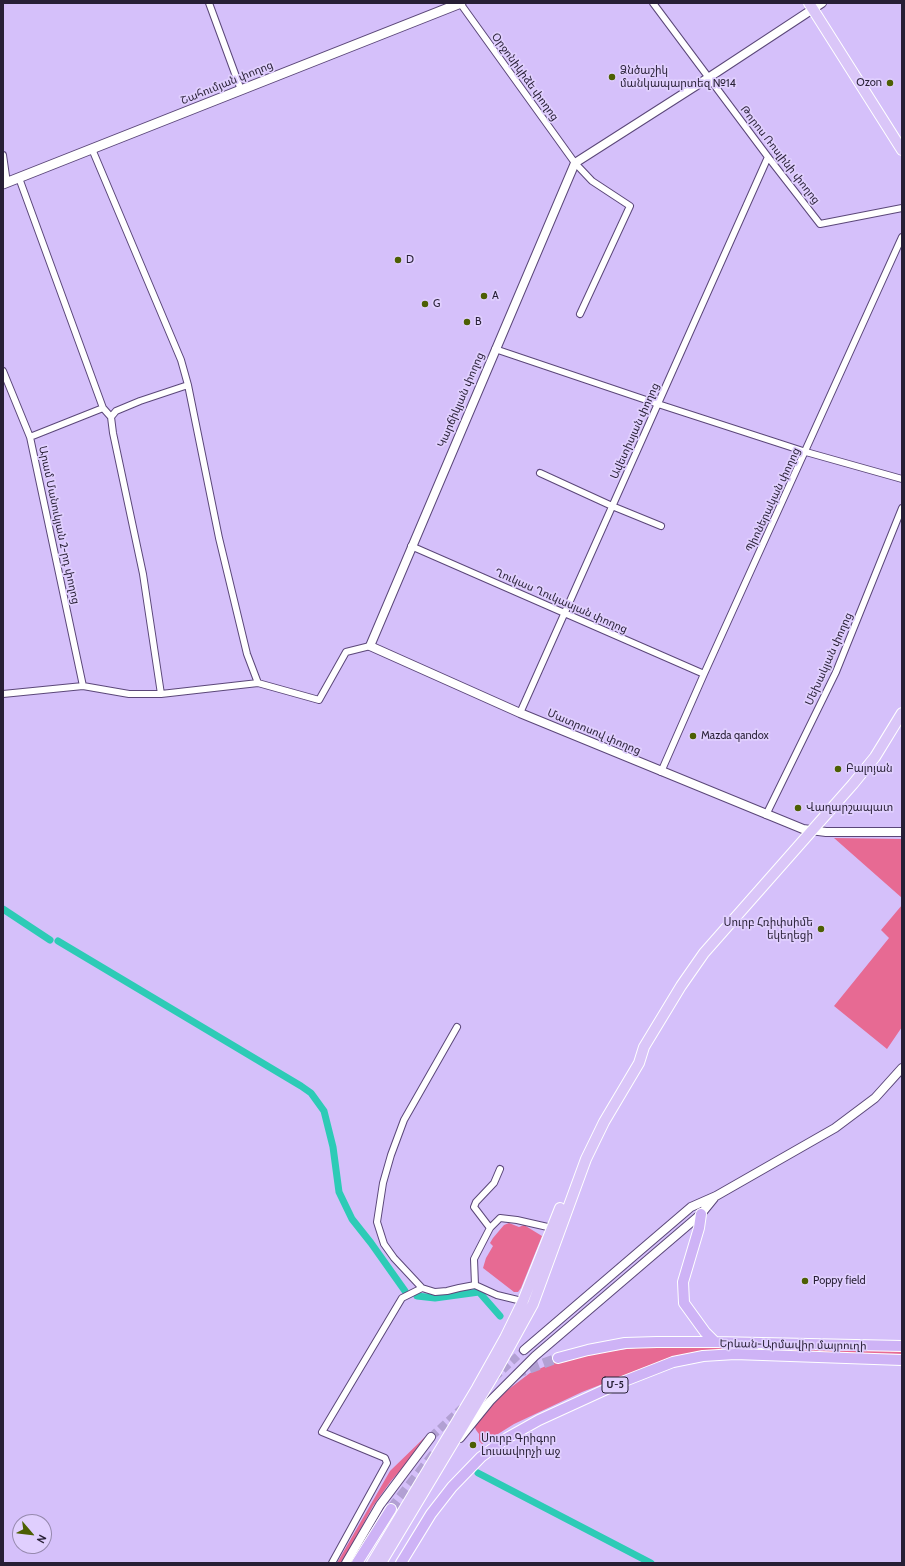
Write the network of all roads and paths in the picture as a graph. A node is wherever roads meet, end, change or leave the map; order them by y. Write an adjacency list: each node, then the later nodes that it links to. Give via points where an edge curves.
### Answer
1 (208, 3): 6 (street)
2 (460, 3): 6 (main road, Շահումյան փողոց); 11 (street, Օրջոնիկիձե փողոց)
3 (653, 3): 5 (street, Թորոս Ռոսլինի փողոց)
4 (815, 5): 5 (street); 8 (main road)
5 (708, 78): 10 (street, Թորոս Ռոսլինի փողոց); 11 (street)
6 (241, 90): 7 (main road, Շահումյան փողոց)
7 (92, 149): 12 (main road, Շահումյան փողոց); 19 (street, via 181,360)
8 (902, 150)
9 (3, 155): 13 (street)
10 (768, 157): 14 (street, Թորոս Ռոսլինի փողոց, via 820,224); 20 (street, Ավետիսյան փողոց)
11 (575, 163): 16 (street, Օրջոնիկիձե փողոց, via 592,181 630,206); 17 (street, Կարճիկյան փողոց)
12 (19, 178): 13 (main road, Շահումյան փողոց); 21 (street)
13 (5, 184)
14 (902, 208)
15 (902, 237): 24 (street, Պիոներական փողոց)
16 (580, 314)
17 (495, 349): 20 (street); 30 (street, Կարճիկյան փողոց)
18 (3, 371): 23 (street, Արամ Մանուկյան 2-րդ փողոց)
19 (188, 385): 22 (street, via 140,401 116,411); 34 (street, via 219,538 247,654)
20 (658, 404): 24 (street); 27 (street, Ավետիսյան փողոց)
21 (103, 408): 22 (street); 23 (street)
22 (111, 417): 37 (street, via 143,574)
23 (30, 438): 35 (street, Արամ Մանուկյան 2-րդ փողոց)
24 (806, 452): 26 (street); 33 (street, Պիոներական փողոց)
25 (540, 473): 27 (street)
26 (902, 479)
27 (612, 506): 29 (street); 31 (street, Ավետիսյան փողոց)
28 (902, 508): 41 (street, Մեխակյան փողոց, via 836,672)
29 (661, 526)
30 (411, 546): 31 (street, Ղուկաս Ղուկասյան փողոց); 32 (street, Կարճիկյան փողոց)
31 (563, 613): 33 (street, Ղուկաս Ղուկասյան փողոց); 38 (street, Ավետիսյան փողոց)
32 (370, 646): 34 (street, via 346,652 319,700); 38 (street, Մատրոսով փողոց)
33 (704, 674): 40 (street, Պիոներական փողոց)
34 (258, 683): 37 (street)
35 (82, 686): 36 (street); 37 (street, via 129,694)
36 (3, 694)
37 (161, 694)
38 (520, 713): 40 (street, Մատրոսով փողոց)
39 (902, 713): 42 (main road, via 875,756)
40 (661, 772): 41 (street, Մատրոսով փողոց)
41 (766, 815): 42 (street, Մատրոսով փողոց)
42 (812, 830): 43 (street, Մատրոսով փողոց); 45 (main road, via 704,953 680,986)
43 (902, 832)
44 (457, 1027): 53 (street, via 404,1120 390,1155 377,1222 384,1244)
45 (644, 1047): 51 (main road, via 598,1120); 54 (main road, via 639,1063 604,1122 586,1159 556,1239)
46 (902, 1068): 48 (street, via 875,1098 835,1128)
47 (500, 1170): 50 (street, via 494,1183 474,1207)
48 (716, 1196): 49 (street); 57 (street, via 691,1207)
49 (701, 1214): 55 (highway, via 683,1282 684,1303); 61 (street, via 535,1356 490,1401)
50 (490, 1228): 51 (street, via 500,1218); 52 (street, via 474,1259)
51 (552, 1228): 54 (main road)
52 (475, 1285): 53 (street, via 435,1292); 54 (street, via 496,1294)
53 (422, 1288): 63 (street, via 402,1298 322,1432 385,1458 387,1463)
54 (528, 1302): 61 (main road, via 495,1373); 66 (main road)
55 (715, 1342): 56 (highway, Երևան-Արմավիր մայրուղի); 58 (highway, Երևան-Արմավիր մայրուղի, via 625,1344)
56 (902, 1346)
57 (524, 1350)
58 (558, 1358)
59 (902, 1360): 68 (highway, Երևան-Արմավիր մայրուղի / Մ-5, via 735,1354 703,1356 673,1362 622,1382 539,1420 506,1438 482,1457 452,1487 431,1514)
60 (432, 1437): 64 (street, via 380,1505)
61 (448, 1453): 67 (main road)
62 (391, 1509): 65 (highway)
63 (332, 1563)
64 (346, 1563)
65 (357, 1563)
66 (372, 1563)
67 (381, 1563)
68 (401, 1563)

